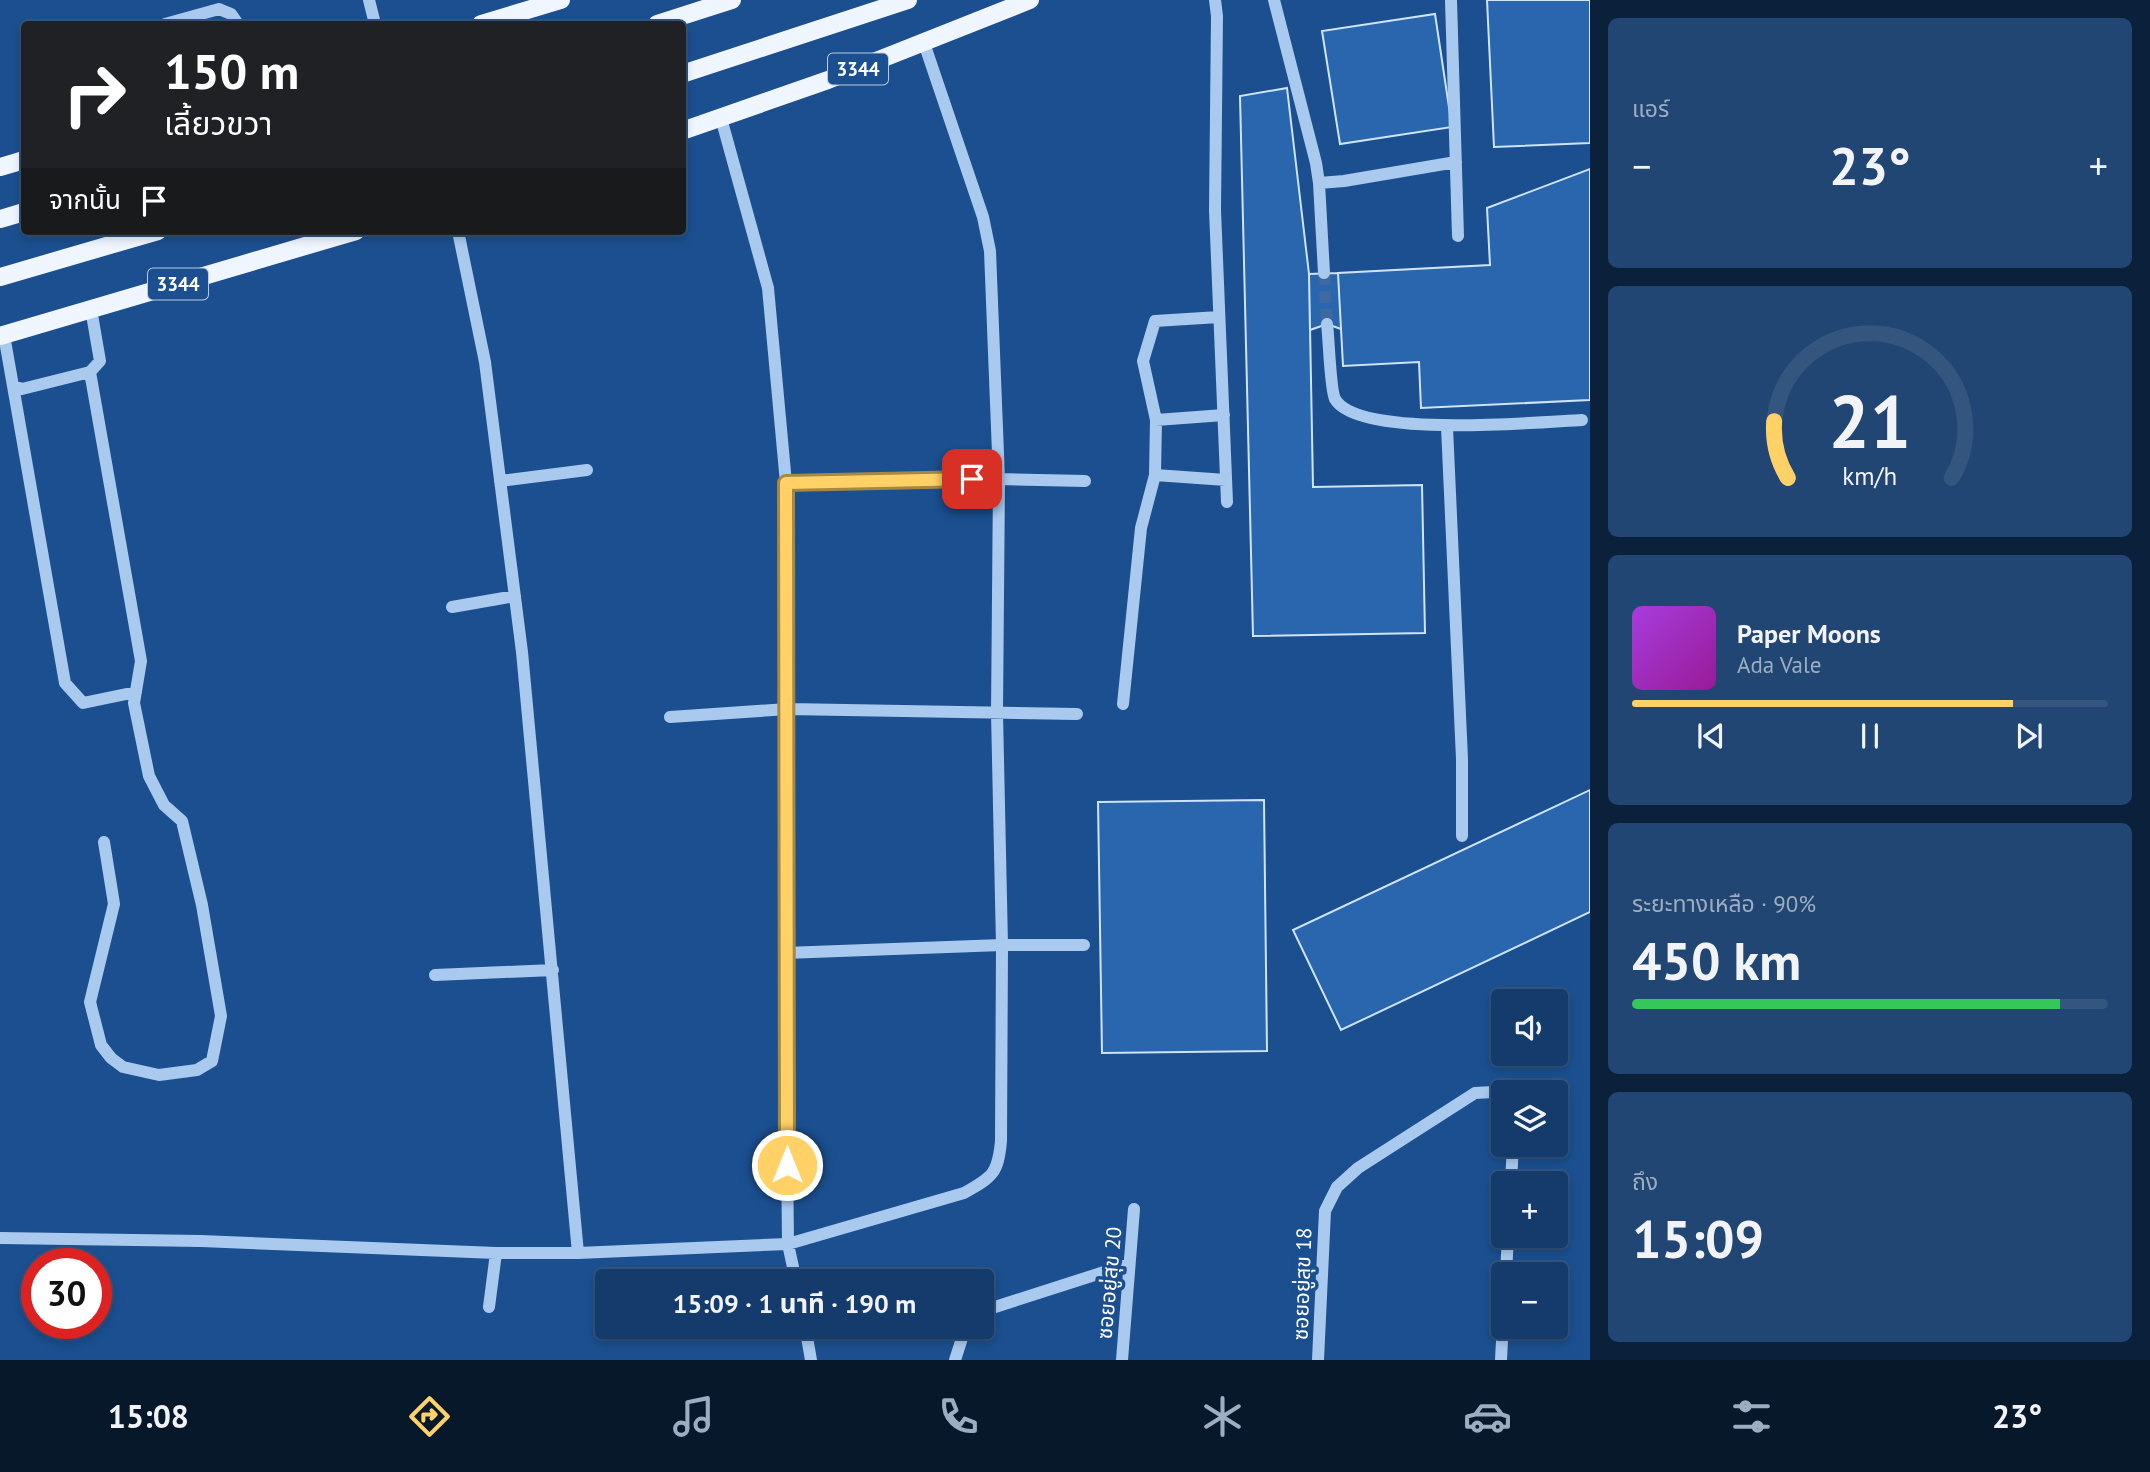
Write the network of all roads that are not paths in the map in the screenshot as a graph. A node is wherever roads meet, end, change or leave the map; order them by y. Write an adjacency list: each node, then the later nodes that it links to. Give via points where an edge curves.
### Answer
1 (369, 0): 12 (street)
2 (561, 0): 13 (main road)
3 (732, 0): 14 (main road)
4 (908, 0): 16 (main road, 3344)
5 (1030, 0): 15 (main road, 3344)
6 (1215, 0): 32 (street, via 1214,210)
7 (1274, 0): 22 (street)
8 (1451, 0): 20 (street)
9 (218, 4): 10 (street); 11 (street)
10 (173, 21)
11 (236, 21)
12 (374, 21)
13 (491, 21)
14 (666, 21)
15 (924, 44): 17 (main road, 3344); 43 (street, via 983,216 990,251)
16 (686, 73)
17 (721, 118): 18 (main road, 3344); 47 (street, via 768,288)
18 (686, 130)
19 (21, 161): 21 (main road)
20 (1456, 162): 22 (street); 28 (street)
21 (0, 167)
22 (1319, 183): 29 (street)
23 (21, 213): 24 (main road)
24 (0, 219)
25 (144, 235): 30 (main road)
26 (342, 235): 31 (main road, 3344)
27 (459, 235): 45 (street, via 485,362)
28 (1458, 236)
29 (1324, 273)
30 (0, 277)
31 (91, 309): 34 (main road, 3344); 35 (street, via 100,361)
32 (1219, 317): 37 (street); 38 (street, via 1155,321 1143,361)
33 (1327, 324): 40 (street, via 1334,398 1345,409 1366,417)
34 (2, 336): 36 (street)
35 (90, 372): 36 (street, via 23,389); 51 (street, via 141,661)
36 (13, 386): 51 (street, via 65,684 83,703)
37 (1224, 415): 38 (street); 44 (street)
38 (1156, 420): 42 (street)
39 (1581, 420): 40 (street)
40 (1447, 427): 57 (street)
41 (587, 470): 45 (street)
42 (1155, 475): 44 (street); 52 (street, via 1140,528)
43 (999, 479): 46 (street); 47 (street); 54 (street)
44 (1226, 480): 48 (street)
45 (500, 481): 49 (street)
46 (1085, 481)
47 (786, 483): 53 (street)
48 (1227, 502)
49 (515, 596): 50 (street); 62 (street)
50 (452, 607)
51 (136, 692): 58 (street, via 134,704 149,776 164,805 181,821 202,905 221,1016 212,1061 197,1070 159,1075 123,1067 101,1045 90,1002 114,904)
52 (1122, 704)
53 (788, 709): 54 (street); 56 (street); 61 (street)
54 (997, 713): 55 (street); 59 (street)
55 (1077, 714)
56 (670, 717)
57 (1462, 836)
58 (104, 842)
59 (1002, 945): 60 (street); 61 (street); 67 (street, via 1001,1141 999,1163 987,1180 964,1193)
60 (1084, 945)
61 (785, 953): 67 (street)
62 (553, 970): 63 (street); 69 (street)
63 (435, 975)
64 (1491, 1092): 80 (street, ซอยอยู่สุข 18, via 1475,1093 1337,1187 1325,1211)
65 (1134, 1209): 70 (street, ซอยอยู่สุข 20)
66 (0, 1238): 68 (street)
67 (788, 1244): 69 (street); 71 (street)
68 (496, 1253): 69 (street); 72 (street)
69 (578, 1254)
70 (1129, 1264): 73 (street); 79 (street, ซอยอยู่สุข 20)
71 (793, 1269)
72 (488, 1307)
73 (994, 1307)
74 (807, 1339): 77 (street)
75 (962, 1339): 78 (street)
76 (1502, 1339): 81 (street)
77 (811, 1360)
78 (955, 1360)
79 (1122, 1360)
80 (1318, 1360)
81 (1501, 1360)

